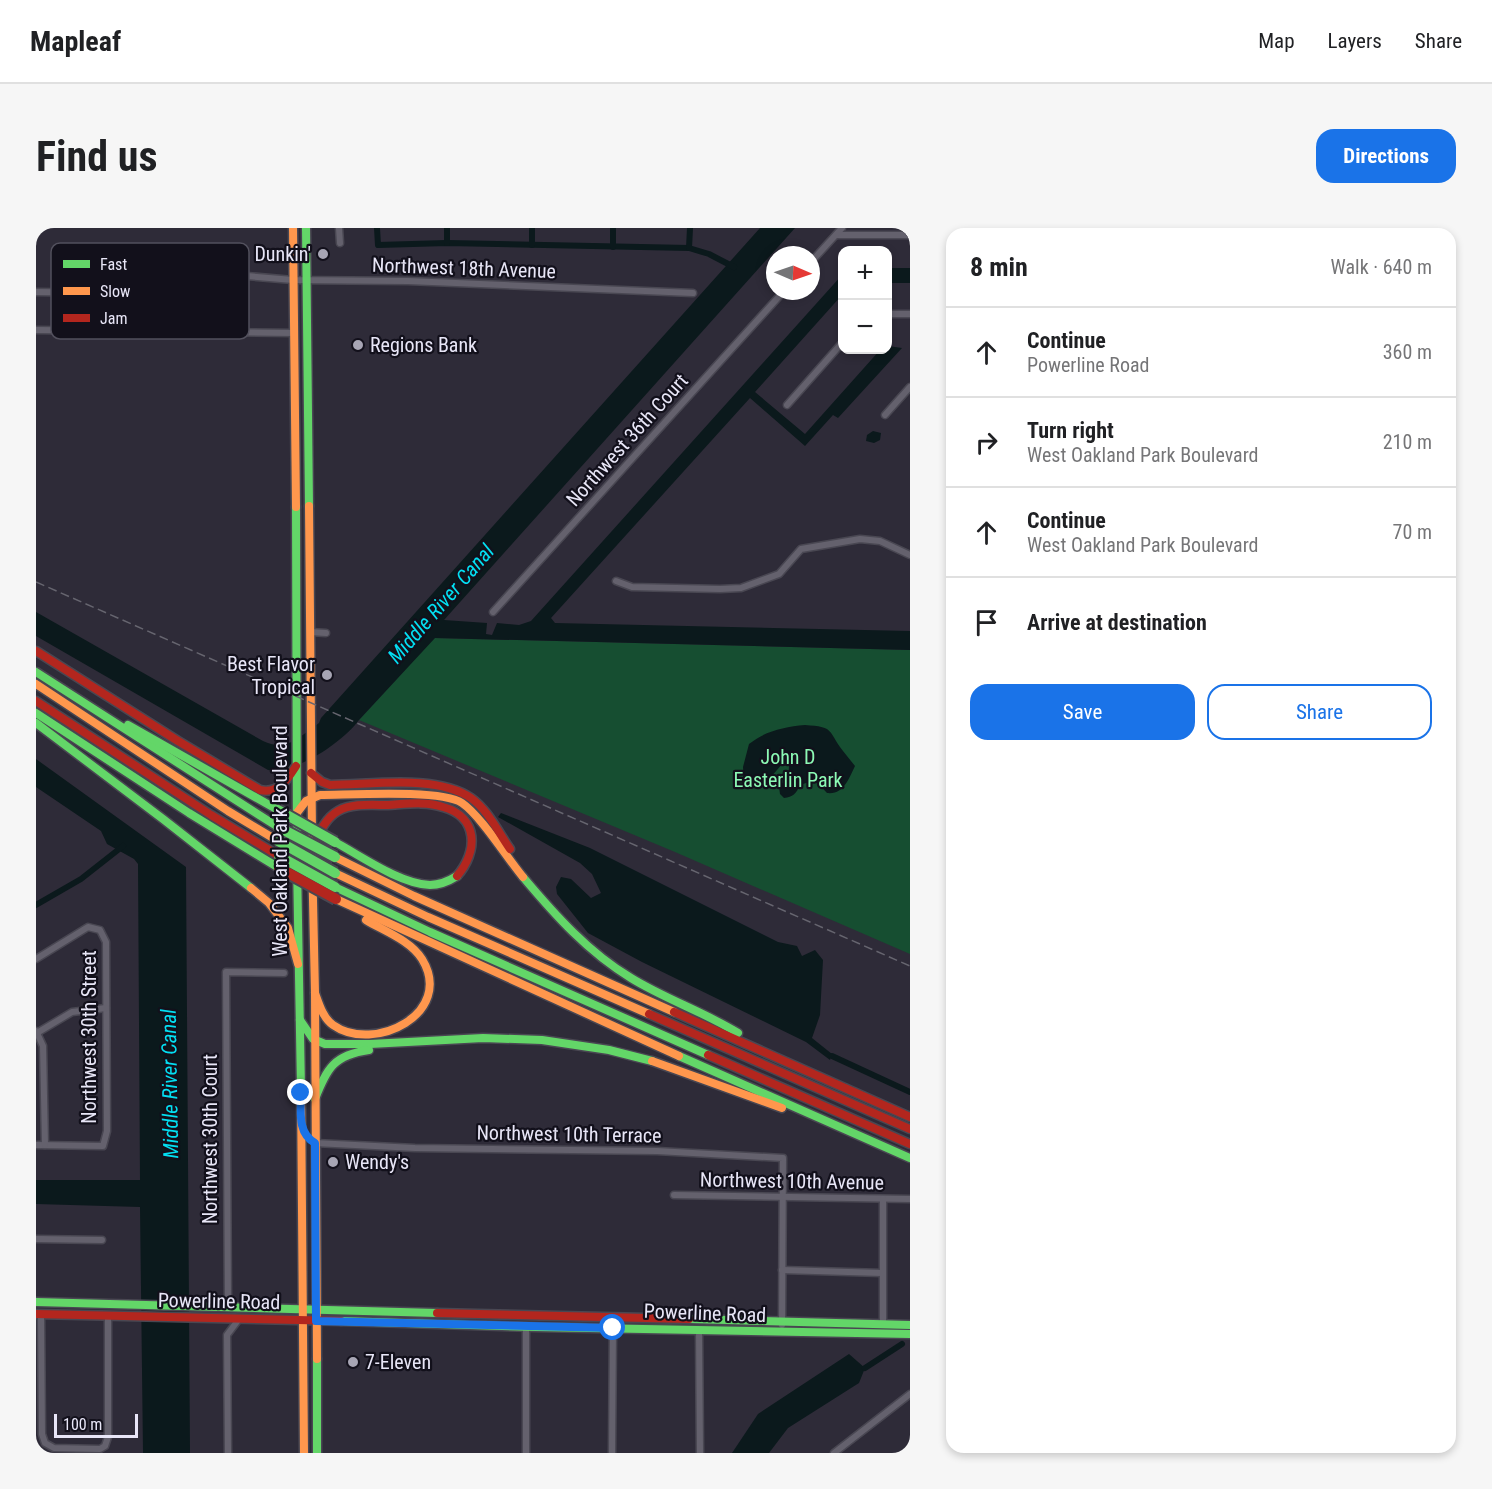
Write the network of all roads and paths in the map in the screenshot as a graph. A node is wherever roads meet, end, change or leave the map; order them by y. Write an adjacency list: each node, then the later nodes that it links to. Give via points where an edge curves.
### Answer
1 (293, 228): 11 (main road, West Oakland Park Boulevard)
2 (306, 228): 10 (main road, West Oakland Park Boulevard)
3 (339, 228): 7 (street)
4 (842, 228): 5 (street)
5 (836, 235): 6 (street); 8 (street)
6 (910, 235)
7 (340, 243)
8 (820, 252)
9 (249, 277): 11 (street, Northwest 18th Avenue)
10 (306, 279): 11 (street, Northwest 18th Avenue); 14 (street, Northwest 18th Avenue); 22 (main road, West Oakland Park Boulevard)
11 (293, 280): 21 (main road, West Oakland Park Boulevard)
12 (36, 292): 13 (street)
13 (51, 292)
14 (693, 292)
15 (776, 300): 33 (street, Northwest 36th Court)
16 (892, 314): 17 (street)
17 (910, 314)
18 (36, 330): 19 (street)
19 (51, 330)
20 (249, 332): 21 (street)
21 (294, 333): 22 (main road); 27 (main road, West Oakland Park Boulevard)
22 (307, 343): 28 (main road, West Oakland Park Boulevard)
23 (838, 349): 25 (street)
24 (910, 387): 26 (street)
25 (787, 405)
26 (885, 415)
27 (295, 460): 28 (main road); 29 (main road, West Oakland Park Boulevard)
28 (308, 472): 30 (main road, West Oakland Park Boulevard)
29 (296, 520): 30 (main road); 34 (main road, West Oakland Park Boulevard)
30 (309, 535): 35 (main road, West Oakland Park Boulevard)
31 (910, 555): 32 (street, via 880,541 860,539 801,549 779,574 741,588 632,587)
32 (616, 581)
33 (494, 612)
34 (297, 617): 35 (main road); 37 (main road, West Oakland Park Boulevard)
35 (310, 632): 36 (street); 37 (main road); 46 (main road, West Oakland Park Boulevard)
36 (326, 633)
37 (297, 650): 45 (main road, West Oakland Park Boulevard)
38 (36, 651): 45 (main road, via 262,791 280,788)
39 (36, 672): 42 (main road)
40 (36, 684): 58 (main road, bridge, via 228,811 335,873)
41 (36, 701): 67 (main road, bridge, via 211,815 335,887)
42 (95, 710): 49 (main road, bridge, via 141,731 278,810 335,842 422,884 450,882 463,872 472,856 473,844 465,820 448,808 361,805 334,813 323,825); 54 (main road, bridge, via 278,827 404,892)
43 (36, 713): 50 (main road, bridge, via 189,813)
44 (36, 723): 53 (main road, via 269,903 288,928)
45 (296, 766): 48 (main road, West Oakland Park Boulevard)
46 (311, 770): 47 (main road, West Oakland Park Boulevard); 51 (main road, via 327,784 446,787 464,794 483,811)
47 (312, 797): 48 (main road); 49 (main road, West Oakland Park Boulevard); 51 (main road, via 429,794 454,799 471,810)
48 (296, 814): 53 (main road, West Oakland Park Boulevard)
49 (312, 849): 56 (main road, West Oakland Park Boulevard)
50 (336, 899): 56 (main road, via 417,953 429,974 430,992 423,1009 412,1020 386,1030 361,1033 344,1031 332,1024); 64 (main road)
51 (553, 911): 63 (main road, via 581,941 614,967 713,1018)
52 (36, 959): 57 (street, Northwest 30th Street, via 88,927 100,930 106,942)
53 (298, 964): 59 (main road, West Oakland Park Boulevard)
54 (581, 970): 58 (main road); 63 (main road)
55 (284, 973): 88 (street, Northwest 30th Court, via 226,972)
56 (315, 993): 61 (main road, West Oakland Park Boulevard)
57 (106, 1008): 60 (street, via 72,1012); 76 (street, Northwest 30th Street, via 107,1131 103,1146)
58 (652, 1016): 72 (main road)
59 (300, 1020): 61 (main road); 71 (main road, West Oakland Park Boulevard)
60 (36, 1032): 66 (street, via 43,1046)
61 (315, 1042): 62 (main road); 68 (main road, West Oakland Park Boulevard)
62 (421, 1042): 68 (main road, via 340,1056 325,1073); 70 (main road, via 513,1038 601,1047 684,1069 769,1104)
63 (779, 1058): 69 (main road)
64 (715, 1072): 67 (main road); 70 (main road)
65 (36, 1083): 66 (street)
66 (44, 1083): 76 (street)
67 (804, 1097): 74 (main road)
68 (315, 1099): 73 (main road, West Oakland Park Boulevard)
69 (910, 1117)
70 (818, 1118): 77 (main road)
71 (301, 1125): 73 (main road); 89 (main road, West Oakland Park Boulevard)
72 (910, 1129)
73 (315, 1143): 79 (street, Northwest 10th Terrace, via 783,1158); 90 (main road, West Oakland Park Boulevard)
74 (910, 1144)
75 (36, 1145): 76 (street)
76 (45, 1145)
77 (910, 1158)
78 (674, 1195): 79 (street, Northwest 10th Avenue)
79 (782, 1197): 80 (street, Northwest 10th Avenue); 84 (street)
80 (884, 1199): 81 (street, Northwest 10th Avenue); 85 (street)
81 (910, 1199)
82 (36, 1239): 83 (street)
83 (102, 1240)
84 (782, 1270): 85 (street); 99 (street)
85 (882, 1273): 102 (street)
86 (36, 1302): 87 (main road, Powerline Road)
87 (137, 1304): 88 (main road, Powerline Road); 94 (main road, via 114,1310)
88 (228, 1306): 89 (main road, Powerline Road); 96 (main road)
89 (303, 1308): 90 (main road, Powerline Road); 100 (main road, West Oakland Park Boulevard)
90 (316, 1309): 91 (main road, Powerline Road); 101 (main road, West Oakland Park Boulevard)
91 (472, 1312): 92 (main road, Powerline Road); 103 (main road)
92 (500, 1313): 95 (main road, Powerline Road); 104 (main road)
93 (38, 1314): 94 (main road, Powerline Road); 94 (street, via 42,1434 45,1443 54,1448 105,1446)
94 (108, 1316): 96 (main road, Powerline Road)
95 (612, 1316): 97 (main road, Powerline Road); 107 (main road)
96 (213, 1317): 98 (main road, Powerline Road)
97 (635, 1317): 99 (main road, Powerline Road); 108 (main road)
98 (238, 1319): 100 (main road, Powerline Road); 115 (street, via 227,1335)
99 (782, 1320): 102 (main road, Powerline Road); 110 (street)
100 (303, 1321): 101 (main road, Powerline Road); 114 (main road, West Oakland Park Boulevard)
101 (316, 1321): 103 (main road, Powerline Road); 116 (main road, West Oakland Park Boulevard)
102 (883, 1324): 105 (main road, Powerline Road)
103 (460, 1325): 104 (main road, Powerline Road)
104 (474, 1325): 106 (main road, Powerline Road)
105 (910, 1325)
106 (526, 1327): 107 (main road, Powerline Road); 117 (street)
107 (592, 1328): 108 (main road, Powerline Road)
108 (613, 1328): 109 (main road, Powerline Road); 118 (street)
109 (699, 1330): 110 (main road, Powerline Road); 119 (street)
110 (782, 1333): 111 (main road, Powerline Road)
111 (910, 1334)
112 (910, 1394): 113 (street)
113 (847, 1443): 120 (street); 121 (street)
114 (307, 1450)
115 (228, 1453)
116 (317, 1453)
117 (526, 1453)
118 (612, 1453)
119 (700, 1453)
120 (834, 1453)
121 (847, 1453)

